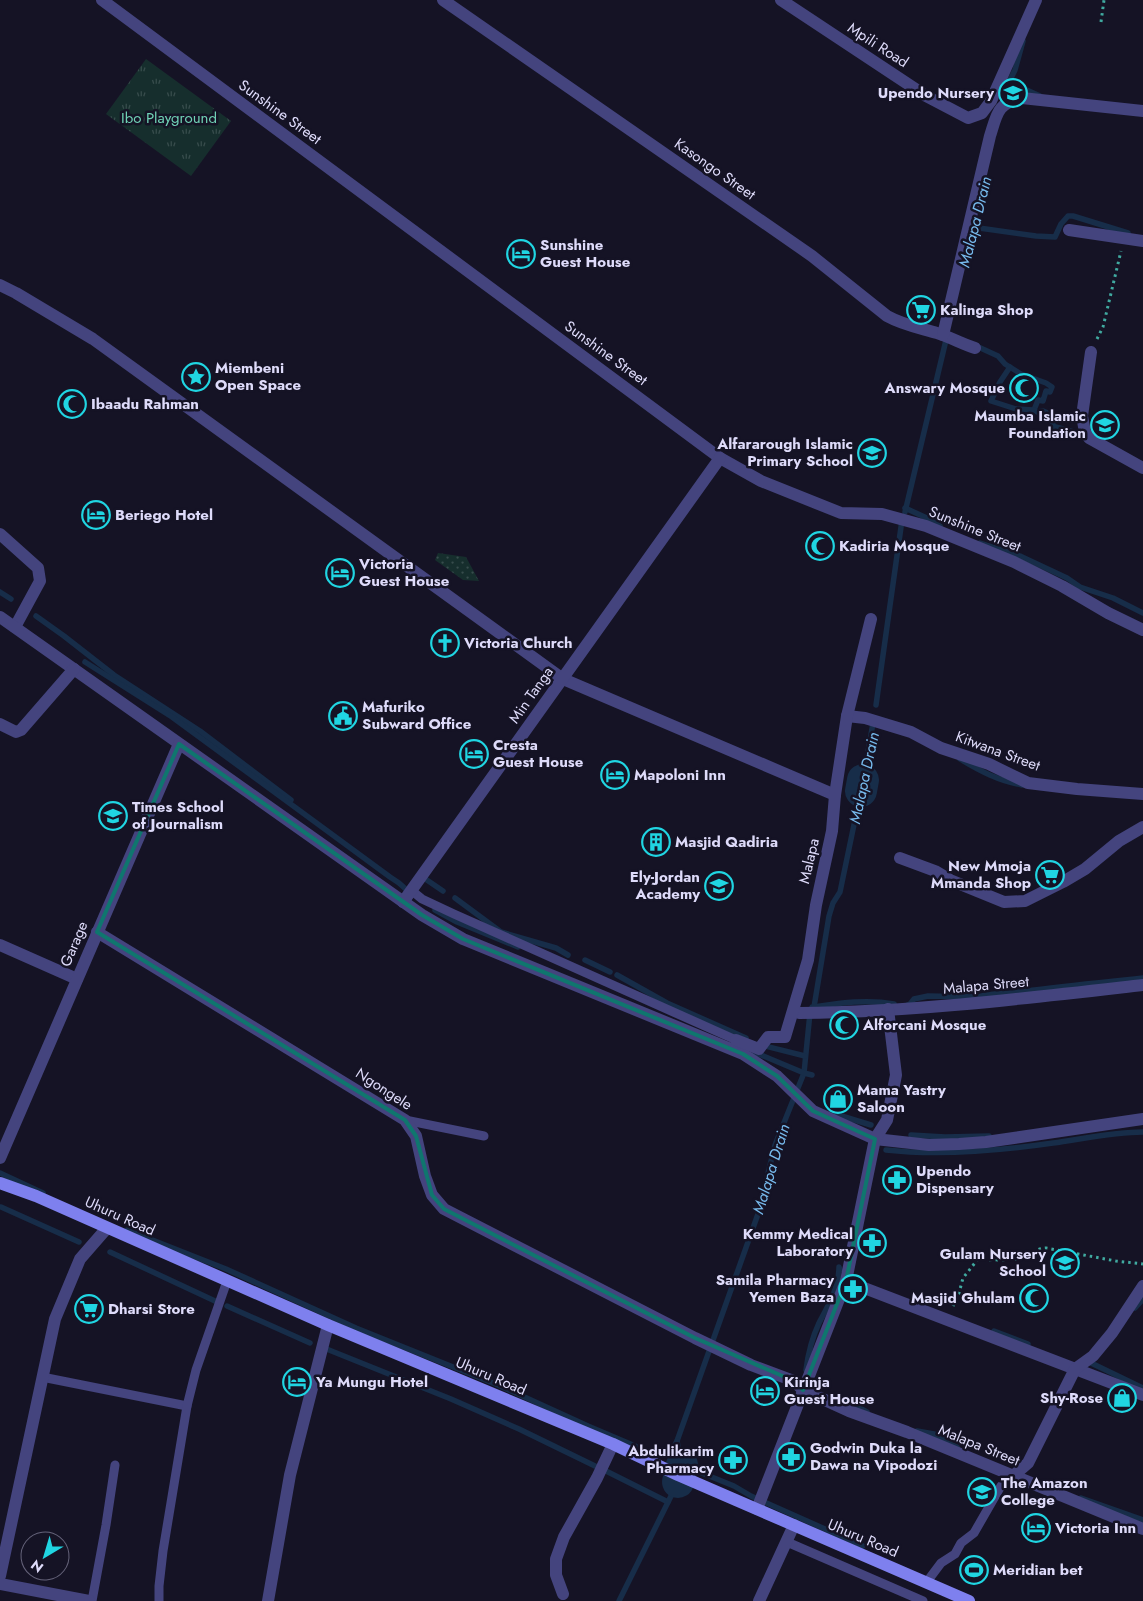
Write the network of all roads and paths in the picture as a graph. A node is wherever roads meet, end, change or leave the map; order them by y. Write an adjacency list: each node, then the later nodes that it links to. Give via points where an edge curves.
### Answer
1 (102, 0): 15 (street, Sunshine Street)
2 (443, 0): 12 (street, Kasongo Street, via 812,256 887,316)
3 (781, 0): 4 (street, Mpili Road, via 926,96 968,118 982,112 991,101)
4 (1036, 0)
5 (1104, 0): 6 (path)
6 (1101, 22)
7 (1143, 111): 12 (street, via 1022,98 1004,104 990,136)
8 (1068, 230): 9 (street)
9 (1125, 238): 10 (street); 14 (path, via 1103,327)
10 (1143, 241)
11 (0, 285): 23 (street, via 93,340)
12 (943, 335): 13 (street, Kasongo Street)
13 (975, 348)
14 (1091, 352): 16 (street, via 1082,416 1085,432 1089,438)
15 (720, 458): 21 (street, Sunshine Street, via 761,481 841,513 882,514 926,526 1014,562); 23 (street, Min Tanga)
16 (1143, 468)
17 (0, 534): 20 (street, via 38,568 40,575 40,581)
18 (0, 617): 20 (street)
19 (871, 619): 24 (street, Malapa)
20 (15, 628): 22 (street)
21 (1143, 630)
22 (74, 669): 25 (street, via 21,730 16,732); 26 (street)
23 (562, 678): 28 (street); 31 (street, Min Tanga)
24 (847, 716): 27 (street, Kitwana Street, via 866,718 911,732 941,748 989,764 1028,783); 28 (street, Malapa)
25 (0, 724)
26 (179, 744): 32 (street); 33 (street, Garage)
27 (1143, 794)
28 (835, 795): 39 (street, Malapa, via 832,831 808,960 784,1037 768,1037 762,1044)
29 (1143, 827): 30 (street, via 1119,841 1085,869 1025,901 1004,902)
30 (900, 858)
31 (411, 890): 32 (street, Min Tanga); 39 (lane, via 454,914)
32 (403, 902): 40 (street, via 463,939)
33 (97, 932): 35 (street, Garage); 41 (street, Ngongele)
34 (0, 945): 35 (street)
35 (77, 979): 45 (street, Garage)
36 (1143, 985): 37 (street, Malapa Street)
37 (888, 1009): 38 (street, Malapa Street); 44 (street, via 896,1075 887,1120)
38 (799, 1014)
39 (736, 1040): 40 (street)
40 (742, 1054): 44 (street, via 777,1076 813,1111)
41 (405, 1120): 43 (lane); 56 (street, Ngongele, via 416,1136 432,1195 444,1209 695,1338 751,1365 794,1380)
42 (1143, 1120): 44 (street, via 959,1144 929,1145)
43 (484, 1136)
44 (875, 1139): 50 (street)
45 (0, 1158)
46 (0, 1183): 47 (main road, Uhuru Road)
47 (107, 1228): 49 (main road, Uhuru Road); 55 (street, via 80,1259 55,1319)
48 (1143, 1264): 52 (path, via 1046,1248 1037,1248 1028,1256 978,1259 963,1278)
49 (227, 1281): 53 (main road, Uhuru Road); 58 (lane)
50 (846, 1281): 52 (street); 56 (street)
51 (1143, 1286): 54 (street, via 1100,1349)
52 (948, 1321): 54 (street)
53 (328, 1325): 59 (main road, Uhuru Road); 72 (street, via 290,1475)
54 (1075, 1369): 57 (street); 61 (street, via 1028,1463)
55 (42, 1377): 58 (lane); 66 (street)
56 (803, 1390): 61 (street, Malapa Street); 62 (street)
57 (1143, 1395)
58 (187, 1406): 71 (lane, via 158,1586)
59 (613, 1444): 62 (main road, Uhuru Road); 69 (street, via 564,1537 556,1559 556,1575)
60 (115, 1465): 70 (lane)
61 (1013, 1476): 64 (street, Malapa Street); 67 (lane, via 1001,1486 974,1532 961,1543 955,1554 941,1563)
62 (756, 1508): 63 (main road, Uhuru Road)
63 (794, 1526): 65 (street); 67 (main road, Uhuru Road)
64 (1143, 1530)
65 (787, 1542): 73 (street); 74 (lane)
66 (0, 1576)
67 (926, 1583): 75 (main road, Uhuru Road)
68 (0, 1584): 70 (street)
69 (563, 1594)
70 (91, 1601)
71 (159, 1601)
72 (268, 1601)
73 (759, 1601)
74 (923, 1601)
75 (970, 1601)

